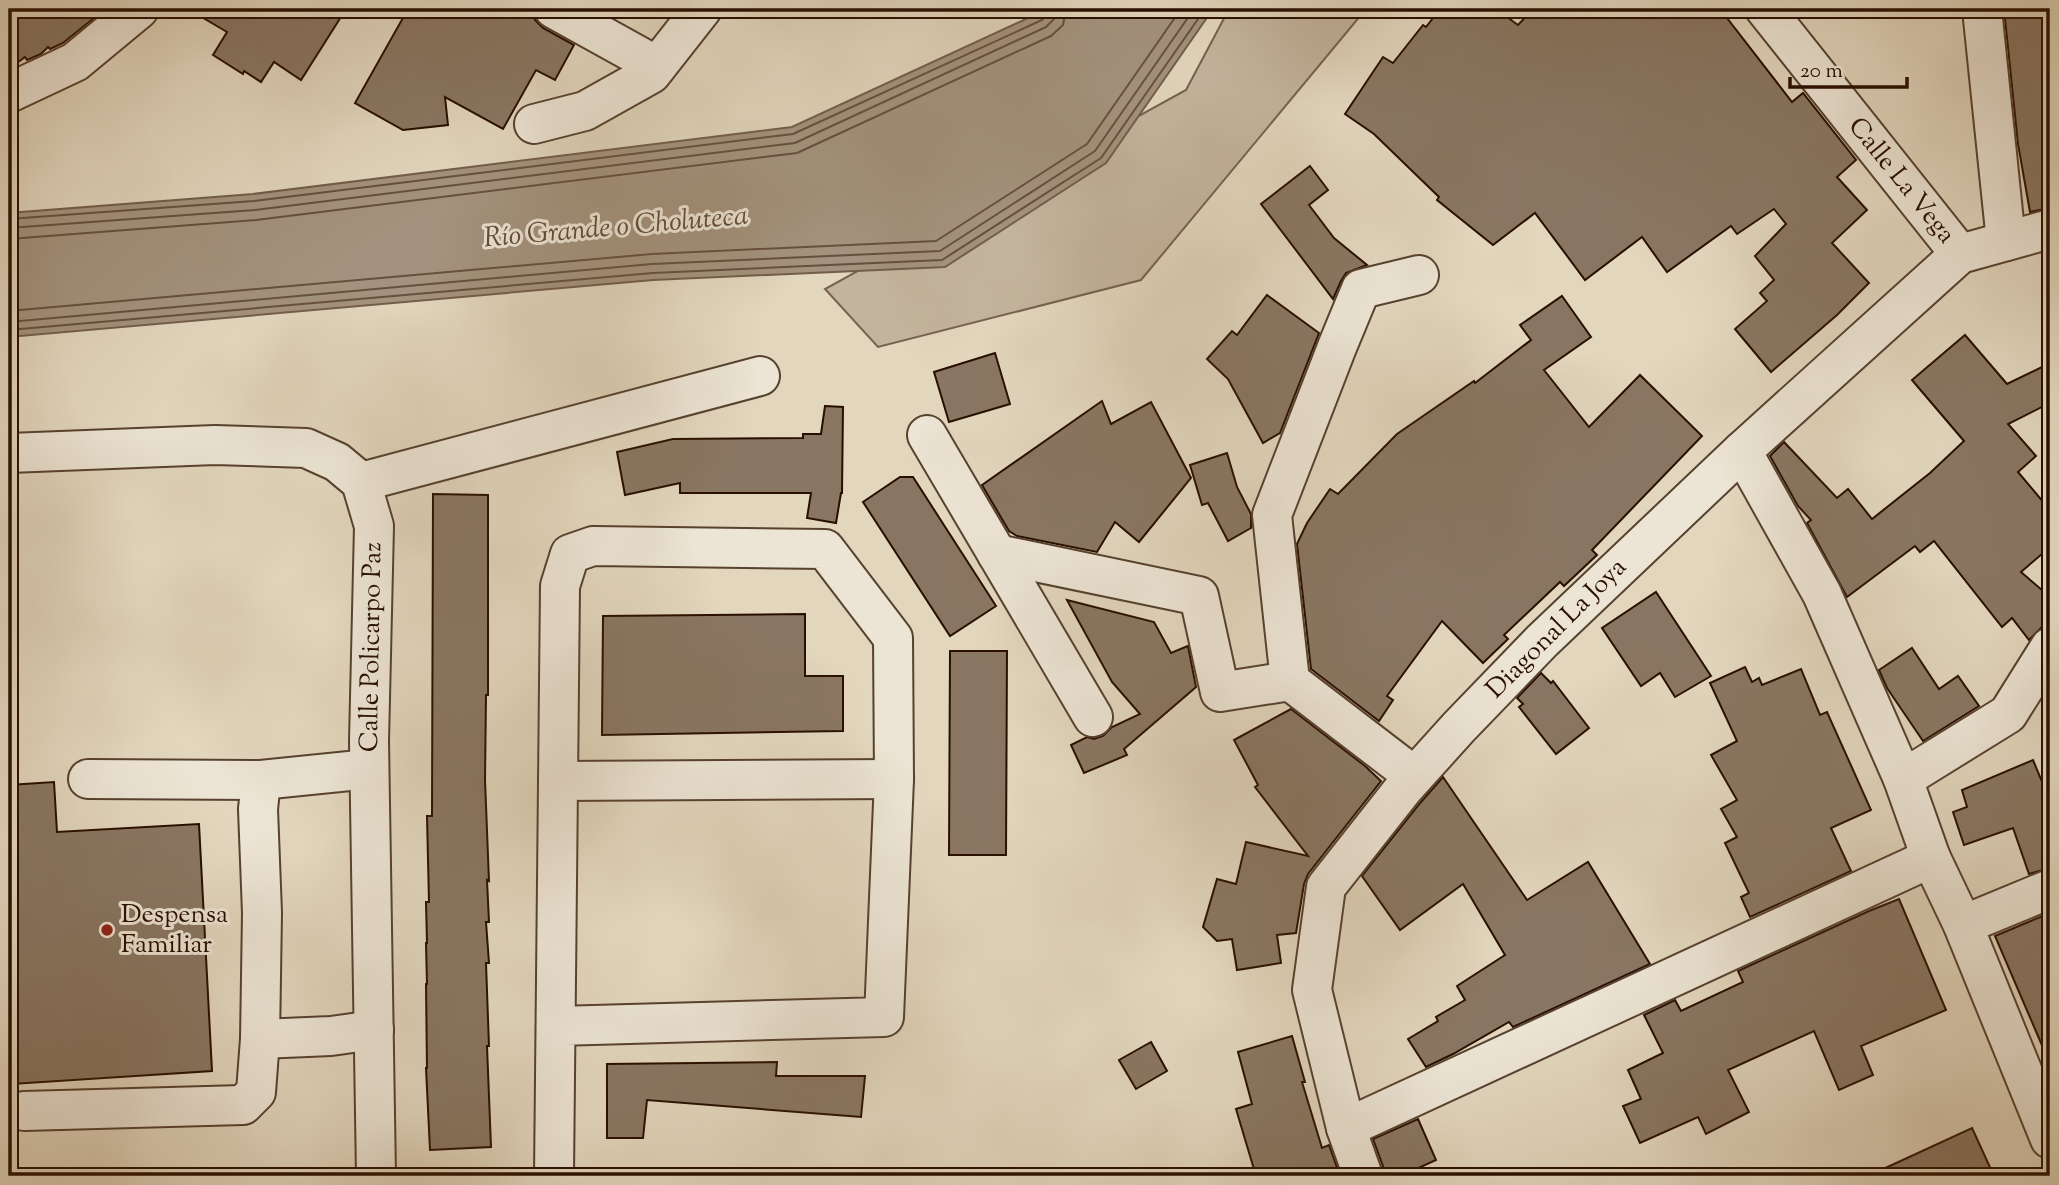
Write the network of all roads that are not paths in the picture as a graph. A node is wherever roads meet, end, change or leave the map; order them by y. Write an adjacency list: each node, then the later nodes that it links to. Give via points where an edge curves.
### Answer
1 (139, 9): 7 (street, via 75,62)
2 (554, 9): 6 (street)
3 (702, 9): 6 (street)
4 (1765, 9): 11 (street, Calle La Vega)
5 (1982, 9): 10 (street)
6 (657, 66): 8 (street, via 651,74 586,111)
7 (9, 93)
8 (534, 124)
9 (2050, 229): 10 (street, Diagonal La Joya)
10 (2006, 241): 11 (street, Diagonal La Joya)
11 (1960, 254): 15 (street, Diagonal La Joya)
12 (1419, 275): 20 (street, via 1362,289 1272,515)
13 (760, 376): 17 (street)
14 (928, 435): 18 (street)
15 (1742, 451): 23 (street, Diagonal La Joya, via 1542,641); 26 (street, via 1822,594)
16 (9, 453): 17 (street, via 215,445 306,448 337,462)
17 (361, 482): 22 (street, Calle Policarpo Paz, via 374,526)
18 (997, 554): 20 (street, via 1199,596 1220,692); 21 (street)
19 (2050, 647): 26 (street, via 2008,714)
20 (1290, 681): 23 (street)
21 (1093, 717)
22 (369, 769): 27 (street); 33 (street, Calle Policarpo Paz)
23 (1414, 776): 36 (street, Diagonal La Joya, via 1326,887 1312,990)
24 (88, 779): 27 (street)
25 (894, 779): 28 (street); 28 (street, via 893,638 825,549 593,546 570,554 560,586); 32 (street, via 884,1017)
26 (1903, 779): 29 (street)
27 (261, 780): 34 (street)
28 (558, 781): 32 (street)
29 (1931, 858): 31 (street); 36 (street)
30 (2050, 889): 31 (street)
31 (1963, 925): 37 (street)
32 (557, 1026): 39 (street)
33 (374, 1030): 34 (street, via 331,1037); 38 (street, Calle Policarpo Paz)
34 (260, 1039): 35 (street, via 256,1092 243,1105)
35 (24, 1111)
36 (1346, 1128): 40 (street, Diagonal La Joya)
37 (2050, 1139)
38 (376, 1176)
39 (554, 1176)
40 (1363, 1176)

